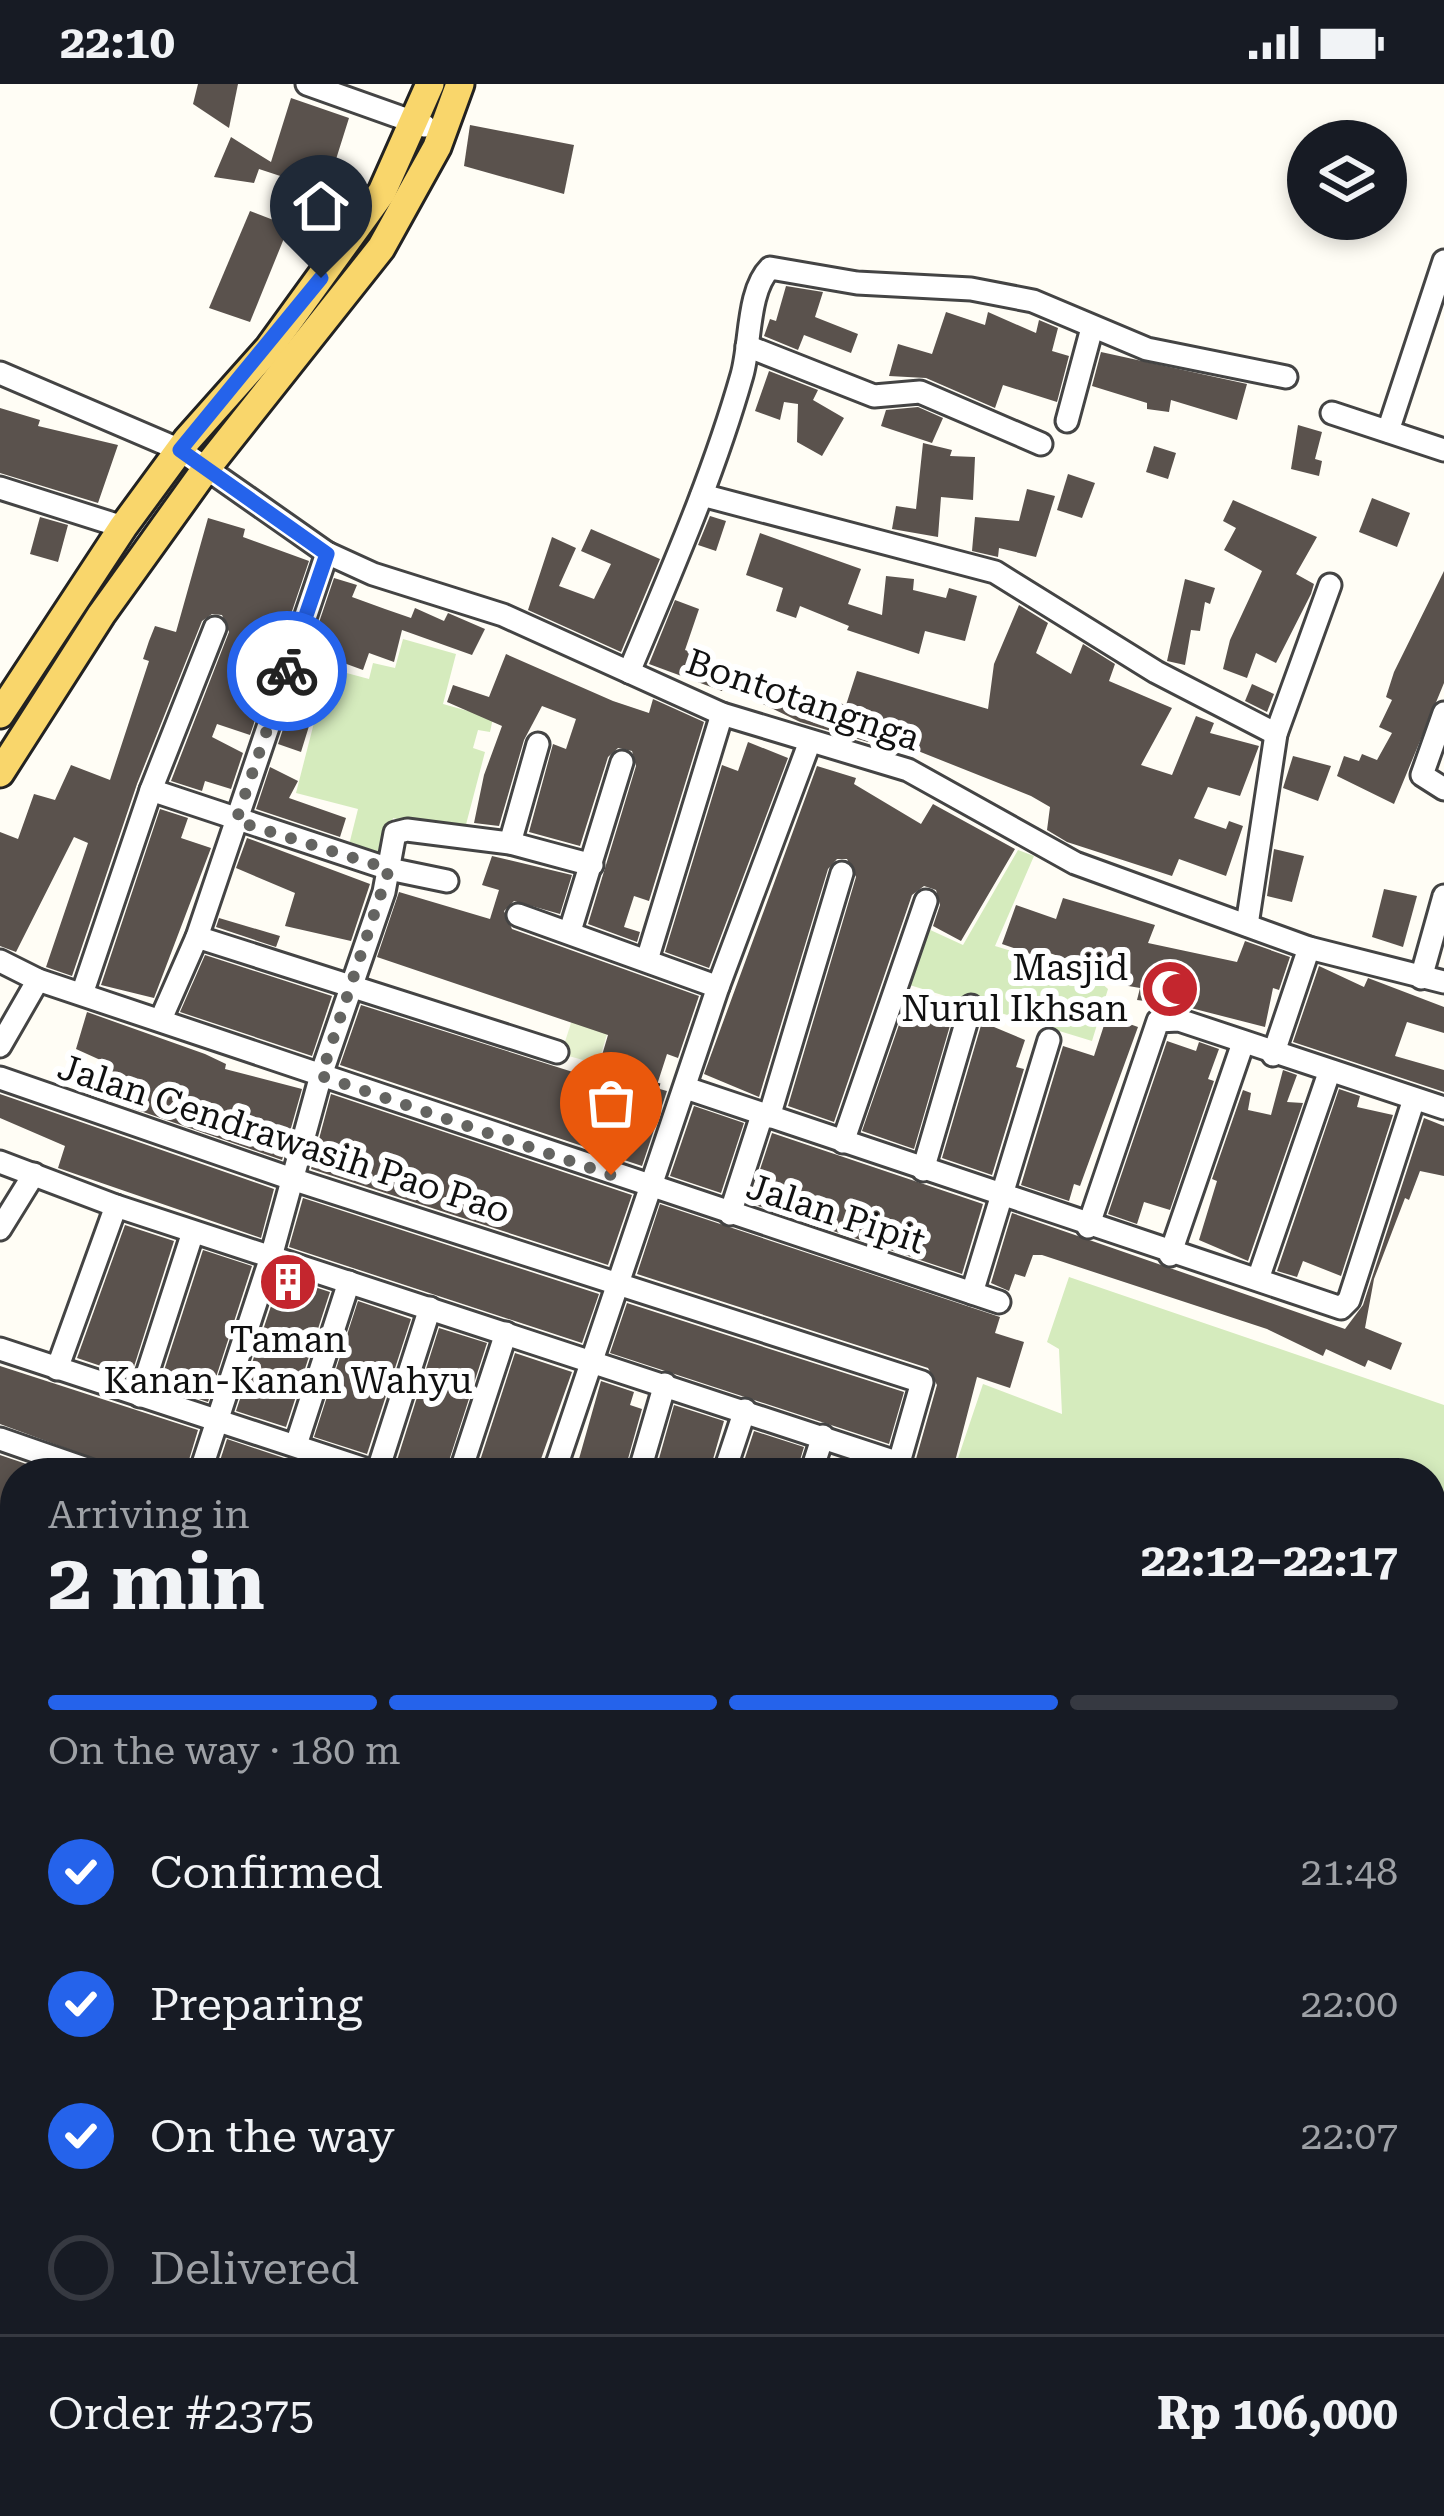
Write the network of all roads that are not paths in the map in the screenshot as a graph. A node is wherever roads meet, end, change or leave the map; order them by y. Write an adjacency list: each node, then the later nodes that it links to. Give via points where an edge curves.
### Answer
1 (307, 84): 4 (street)
2 (430, 84): 4 (main road)
3 (460, 84): 5 (main road)
4 (415, 121): 5 (street); 15 (main road, via 348,242)
5 (441, 134): 17 (main road, via 381,248)
6 (1444, 261): 13 (street)
7 (1092, 328): 8 (street, via 1049,305 970,289 857,283 776,268 762,278); 10 (street, via 1169,355); 12 (street)
8 (747, 346): 14 (street, via 874,396 920,392); 19 (street)
9 (0, 373): 15 (street, Bontotangnga)
10 (1286, 377)
11 (1332, 413): 13 (street)
12 (1067, 421)
13 (1388, 431): 16 (street)
14 (1040, 444)
15 (180, 450): 17 (street, Bontotangnga); 20 (main road)
16 (1444, 450)
17 (206, 470): 21 (street, Bontotangnga); 32 (main road)
18 (0, 488): 20 (street)
19 (703, 495): 24 (street); 28 (street, via 995,572 1156,672)
20 (123, 527): 26 (main road)
21 (327, 554): 24 (street, Bontotangnga, via 503,615); 35 (street)
22 (1330, 585): 28 (street)
23 (215, 628): 34 (street)
24 (629, 671): 27 (street, Bontotangnga)
25 (1444, 713): 33 (street, via 1422,775)
26 (0, 714)
27 (722, 714): 30 (street, Bontotangnga); 48 (street)
28 (1276, 734): 44 (street)
29 (538, 744): 36 (street)
30 (809, 744): 44 (street, Bontotangnga, via 908,770 1075,863); 52 (street)
31 (622, 762): 37 (street)
32 (0, 773)
33 (1444, 789)
34 (151, 790): 35 (street); 54 (street)
35 (236, 821): 38 (street); 46 (street)
36 (510, 843): 37 (street); 38 (street, via 398,831)
37 (592, 865): 45 (street)
38 (389, 869): 40 (street); 53 (street)
39 (842, 872): 68 (street)
40 (447, 881)
41 (1444, 896): 51 (street)
42 (926, 901): 69 (street)
43 (518, 915): 45 (street)
44 (1247, 925): 47 (street, Bontotangnga)
45 (570, 932): 48 (street)
46 (197, 937): 53 (street); 56 (street)
47 (1309, 948): 51 (street, Bontotangnga); 61 (street)
48 (647, 960): 52 (street)
49 (0, 961): 50 (street, Jalan Pipit)
50 (38, 980): 54 (street, Jalan Pipit); 59 (street)
51 (1432, 980)
52 (718, 987): 65 (street)
53 (352, 988): 60 (street); 63 (street)
54 (82, 994): 56 (street, Jalan Pipit)
55 (970, 1006): 71 (street)
56 (161, 1019): 63 (street, Jalan Pipit)
57 (1049, 1040): 75 (street)
58 (1243, 1043): 61 (street); 78 (street, via 1179,1020 1155,1023); 81 (street)
59 (0, 1046)
60 (557, 1052)
61 (1273, 1055): 62 (street)
62 (1329, 1073): 66 (street); 83 (street)
63 (321, 1076): 73 (street); 74 (street, Jalan Pipit)
64 (0, 1078): 73 (street, Jalan Cendrawasih Pao Pao)
65 (685, 1090): 68 (street); 74 (street)
66 (1414, 1099): 67 (street); 83 (street, via 1347,1304)
67 (1444, 1108)
68 (766, 1116): 69 (street); 77 (street)
69 (843, 1142): 71 (street)
70 (0, 1162): 72 (street)
71 (923, 1170): 75 (street)
72 (34, 1174): 76 (street); 79 (street)
73 (292, 1179): 82 (street); 85 (street, Jalan Cendrawasih Pao Pao)
74 (653, 1189): 77 (street, Jalan Pipit); 85 (street)
75 (1005, 1198): 78 (street); 86 (street)
76 (116, 1206): 80 (street); 92 (street)
77 (730, 1214): 86 (street, Jalan Pipit)
78 (1088, 1227): 81 (street)
79 (0, 1229)
80 (194, 1232): 82 (street); 94 (street)
81 (1170, 1255): 83 (street)
82 (272, 1257): 84 (street); 96 (street)
83 (1258, 1279)
84 (349, 1282): 88 (street); 99 (street)
85 (616, 1283): 91 (street); 110 (street, Jalan Cendrawasih Pao Pao, via 922,1382)
86 (972, 1293): 87 (street, Jalan Pipit)
87 (999, 1302)
88 (430, 1308): 89 (street); 103 (street)
89 (506, 1333): 91 (street); 104 (street)
90 (0, 1349): 92 (street)
91 (590, 1360): 93 (street); 105 (street)
92 (57, 1369): 94 (street)
93 (665, 1384): 95 (street); 106 (street)
94 (140, 1396): 96 (street)
95 (745, 1410): 97 (street); 107 (street)
96 (218, 1422): 99 (street); 101 (street)
97 (823, 1436): 108 (street); 109 (street)
98 (0, 1439): 100 (street)
99 (296, 1445): 102 (street)
100 (55, 1458)
101 (205, 1458)
102 (334, 1458)
103 (382, 1458)
104 (465, 1458)
105 (559, 1458)
106 (643, 1458)
107 (729, 1458)
108 (816, 1458)
109 (875, 1458)
110 (901, 1458)

